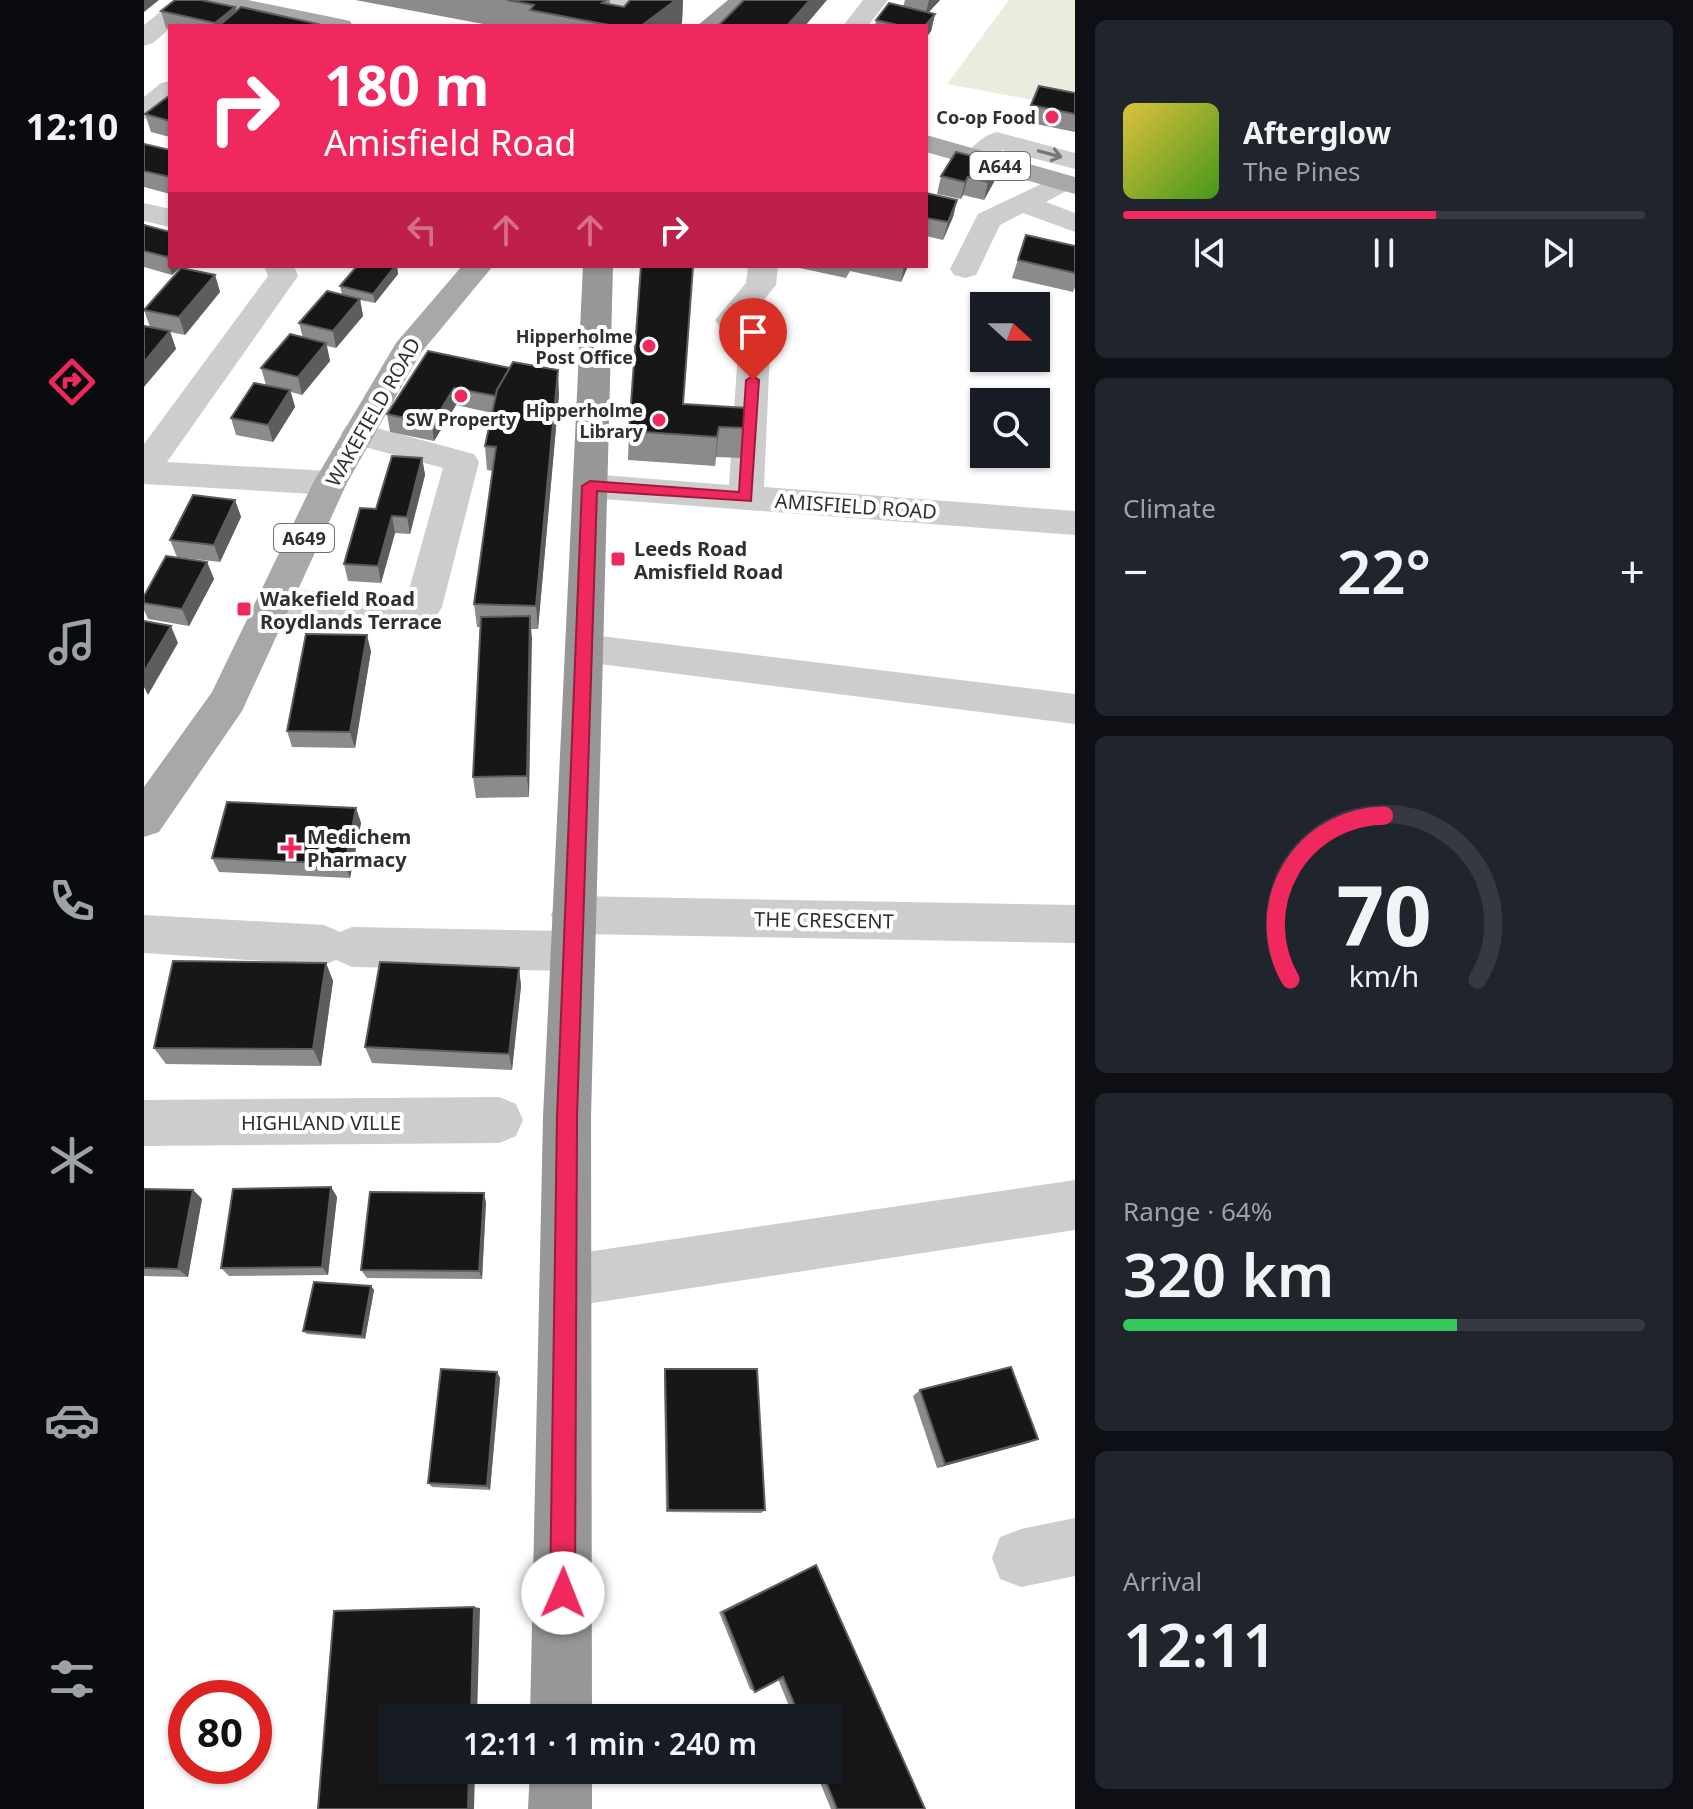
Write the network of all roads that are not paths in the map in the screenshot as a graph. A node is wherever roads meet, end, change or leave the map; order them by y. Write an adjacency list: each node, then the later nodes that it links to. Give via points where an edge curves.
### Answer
1 (190, 0): 10 (street)
2 (212, 0): 7 (main road)
3 (586, 0): 4 (street, via 641,7)
4 (666, 0)
5 (743, 0): 8 (highway)
6 (876, 0): 9 (street)
7 (331, 24)
8 (712, 24)
9 (857, 24)
10 (144, 38)
11 (168, 91): 12 (street)
12 (144, 111)
13 (928, 144): 14 (main road, A644)
14 (1070, 177): 15 (street)
15 (1023, 203): 18 (street); 23 (street, via 988,220)
16 (144, 212): 17 (street)
17 (168, 218)
18 (1075, 223)
19 (280, 268): 27 (street, via 283,276)
20 (476, 268): 26 (main road, WAKEFIELD ROAD / A649, via 414,337)
21 (598, 268): 29 (highway)
22 (763, 268): 24 (street, via 761,285)
23 (965, 269)
24 (731, 320)
25 (754, 351): 30 (street)
26 (358, 434): 28 (main road, WAKEFIELD ROAD / A649); 32 (street, via 462,462 423,607)
27 (144, 471): 28 (street)
28 (330, 483): 32 (main road, WAKEFIELD ROAD / A649)
29 (590, 486): 30 (street, AMISFIELD ROAD); 33 (highway)
30 (746, 498): 31 (street, AMISFIELD ROAD)
31 (1075, 523)
32 (273, 604): 35 (main road, WAKEFIELD ROAD / A649, via 228,700)
33 (584, 648): 34 (street); 37 (highway)
34 (1075, 709)
35 (144, 820)
36 (1075, 924): 37 (street, THE CRESCENT)
37 (572, 933): 38 (street, THE CRESCENT, via 338,946); 42 (highway)
38 (144, 934)
39 (499, 1120): 40 (street, HIGHLAND VILLE)
40 (144, 1123)
41 (1075, 1205): 42 (street)
42 (566, 1281): 43 (highway)
43 (561, 1704)
44 (561, 1784): 45 (highway)
45 (560, 1809)

